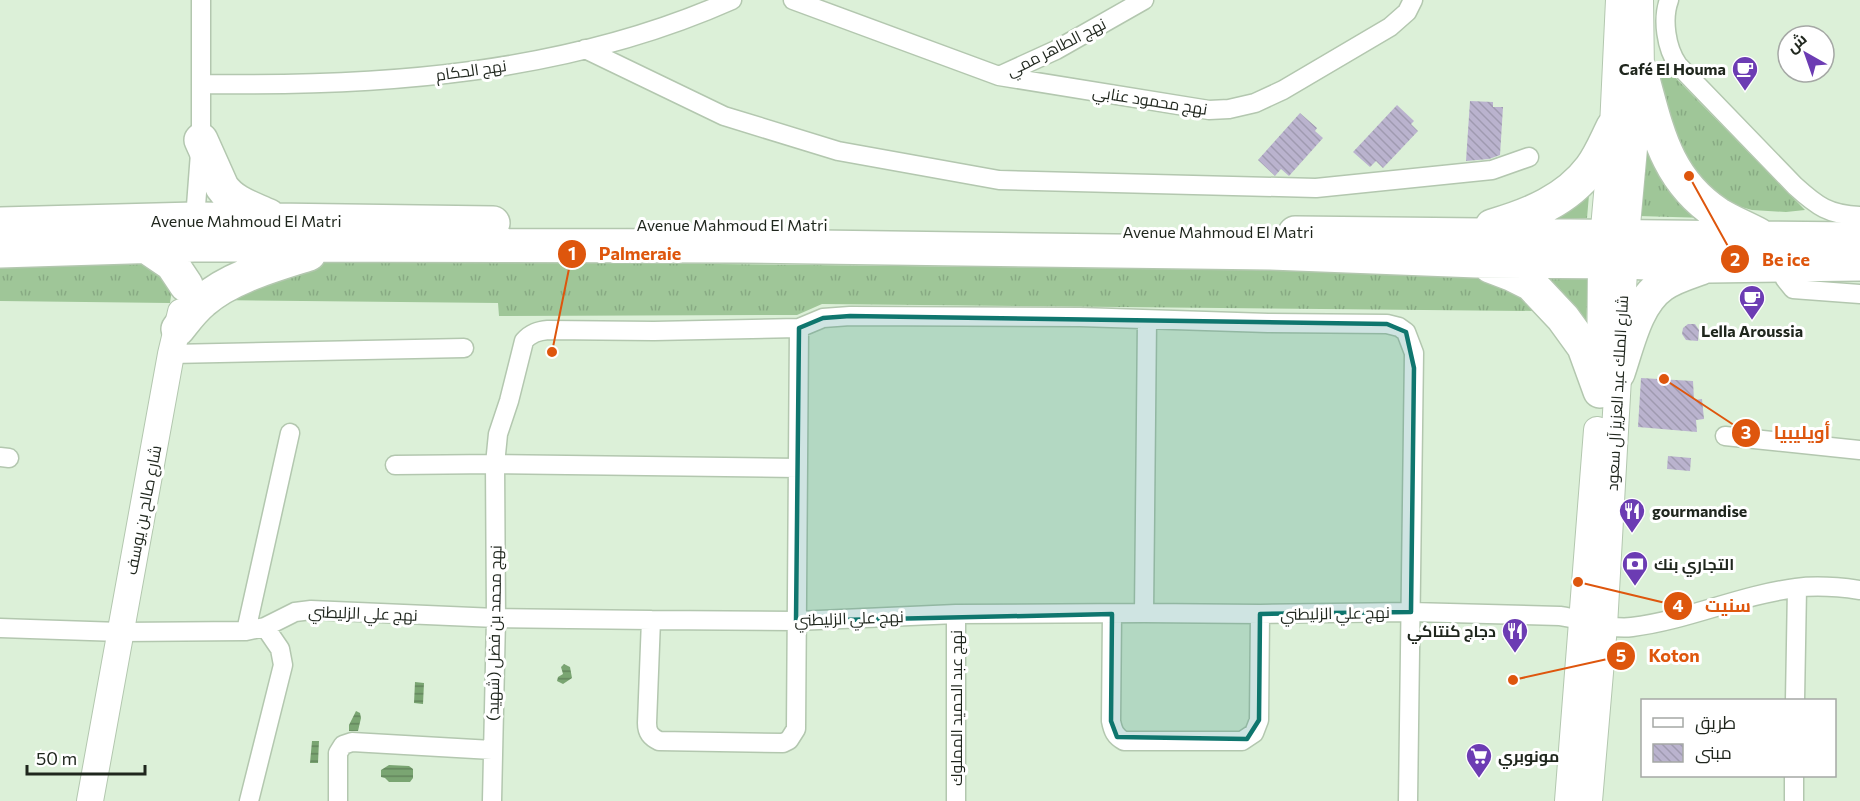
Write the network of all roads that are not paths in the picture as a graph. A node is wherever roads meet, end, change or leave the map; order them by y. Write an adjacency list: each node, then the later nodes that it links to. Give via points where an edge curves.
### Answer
1 (201, 0): 12 (street)
2 (732, 0): 9 (street, نهج الحكام, via 690,19)
3 (793, 0): 11 (street, نهج محمود عنابي)
4 (1144, 0): 11 (street, نهج الطاهر ممي, via 1056,50)
5 (1413, 0): 11 (street, نهج محمود عنابي, via 1407,12 1390,27 1283,90 1255,103 1228,109 1209,111)
6 (1619, 0): 13 (main road)
7 (1640, 0): 10 (main road)
8 (1669, 0): 16 (street, via 1668,40 1678,65 1812,201 1832,213)
9 (585, 49): 12 (street, نهج الحكام, via 513,65 403,78 313,84); 15 (street, via 736,120 838,151 999,180 1316,188 1482,171)
10 (1641, 72): 24 (main road); 26 (highway, via 1669,162 1679,178 1720,215)
11 (999, 76)
12 (201, 84): 14 (street)
13 (1613, 127): 23 (highway, via 1593,166 1563,195); 24 (main road)
14 (201, 140): 17 (highway, via 226,193); 19 (street)
15 (1529, 157)
16 (1860, 216)
17 (282, 221): 19 (highway, Avenue Mahmoud El Matri); 23 (highway, Avenue Mahmoud El Matri, via 1377,232)
18 (0, 224): 19 (highway, Avenue Mahmoud El Matri, via 87,221)
19 (194, 232): 21 (highway, Avenue Mahmoud El Matri); 22 (highway, Avenue Mahmoud El Matri); 29 (main road, شارع صالح بن يوسف)
20 (1860, 239): 26 (highway)
21 (341, 245): 23 (highway, Avenue Mahmoud El Matri, via 1271,253); 33 (highway, via 276,264 221,289 204,300)
22 (147, 247): 25 (highway, Avenue Mahmoud El Matri); 29 (highway, via 172,264)
23 (1472, 247): 24 (highway); 35 (highway, via 1542,294)
24 (1614, 249): 26 (highway); 28 (highway); 35 (main road, شارع الملك عبد العزيز آل سعود)
25 (0, 251)
26 (1773, 252): 27 (highway); 28 (highway); 30 (street, via 1793,290)
27 (1860, 264)
28 (1709, 266): 35 (highway, via 1673,278 1655,290)
29 (186, 285): 33 (main road, شارع صالح بن يوسف)
30 (1860, 294)
31 (1148, 320): 32 (street, نهج محمد بن فضل (شهيد), via 850,316 823,318); 44 (street, نهج محمد بن فضل (شهيد), via 1387,324 1406,332 1414,368); 45 (street)
32 (799, 328): 39 (street, نهج محمد بن فضل (شهيد), via 539,330 524,341 498,434); 41 (street)
33 (175, 342): 34 (street); 56 (main road, شارع صالح بن يوسف)
34 (464, 348)
35 (1609, 382): 52 (main road, شارع الملك عبد العزيز آل سعود)
36 (290, 433): 55 (street)
37 (1725, 436): 38 (street)
38 (1860, 450)
39 (495, 464): 40 (street); 41 (street); 49 (street, نهج محمد بن فضل (شهيد))
40 (395, 465)
41 (798, 468): 51 (street)
42 (1797, 588): 43 (street, نهج علي الزليطني); 52 (street, نهج علي الزليطني, via 1630,628); 57 (street)
43 (1860, 590)
44 (1411, 612): 48 (street, نهج علي الزليطني); 52 (street, نهج علي الزليطني, via 1541,616); 65 (street)
45 (1144, 613): 47 (street, نهج علي الزليطني); 48 (street, نهج علي الزليطني)
46 (956, 614): 47 (street, نهج علي الزليطني); 51 (street, نهج علي الزليطني); 64 (street, نهج عبد الحميد المملوك)
47 (1112, 614): 48 (street, via 1111,721 1117,738 1242,741 1254,733 1259,720)
48 (1260, 614)
49 (496, 618): 50 (street, نهج علي الزليطني); 53 (street, نهج علي الزليطني, via 311,610 296,612); 58 (street, نهج محمد بن فضل (شهيد))
50 (651, 620): 51 (street, نهج علي الزليطني); 51 (street, via 647,730 654,738 783,743 796,729)
51 (796, 621)
52 (1593, 622): 66 (main road, شارع الملك عبد العزيز آل سعود); 67 (main road, شارع الملك عبد العزيز آل سعود)
53 (265, 627): 55 (street, نهج علي الزليطني); 61 (street, via 280,649 283,665)
54 (0, 628): 56 (street, نهج علي الزليطني)
55 (246, 631): 56 (street, نهج علي الزليطني)
56 (120, 632): 60 (main road, شارع صالح بن يوسف)
57 (1795, 699)
58 (492, 750): 62 (street, via 352,742 343,745 338,753); 63 (street, نهج محمد بن فضل (شهيد))
59 (1794, 777): 68 (street)
60 (90, 801)
61 (249, 801)
62 (338, 801)
63 (492, 801)
64 (956, 801)
65 (1408, 801)
66 (1568, 801)
67 (1589, 801)
68 (1794, 801)

